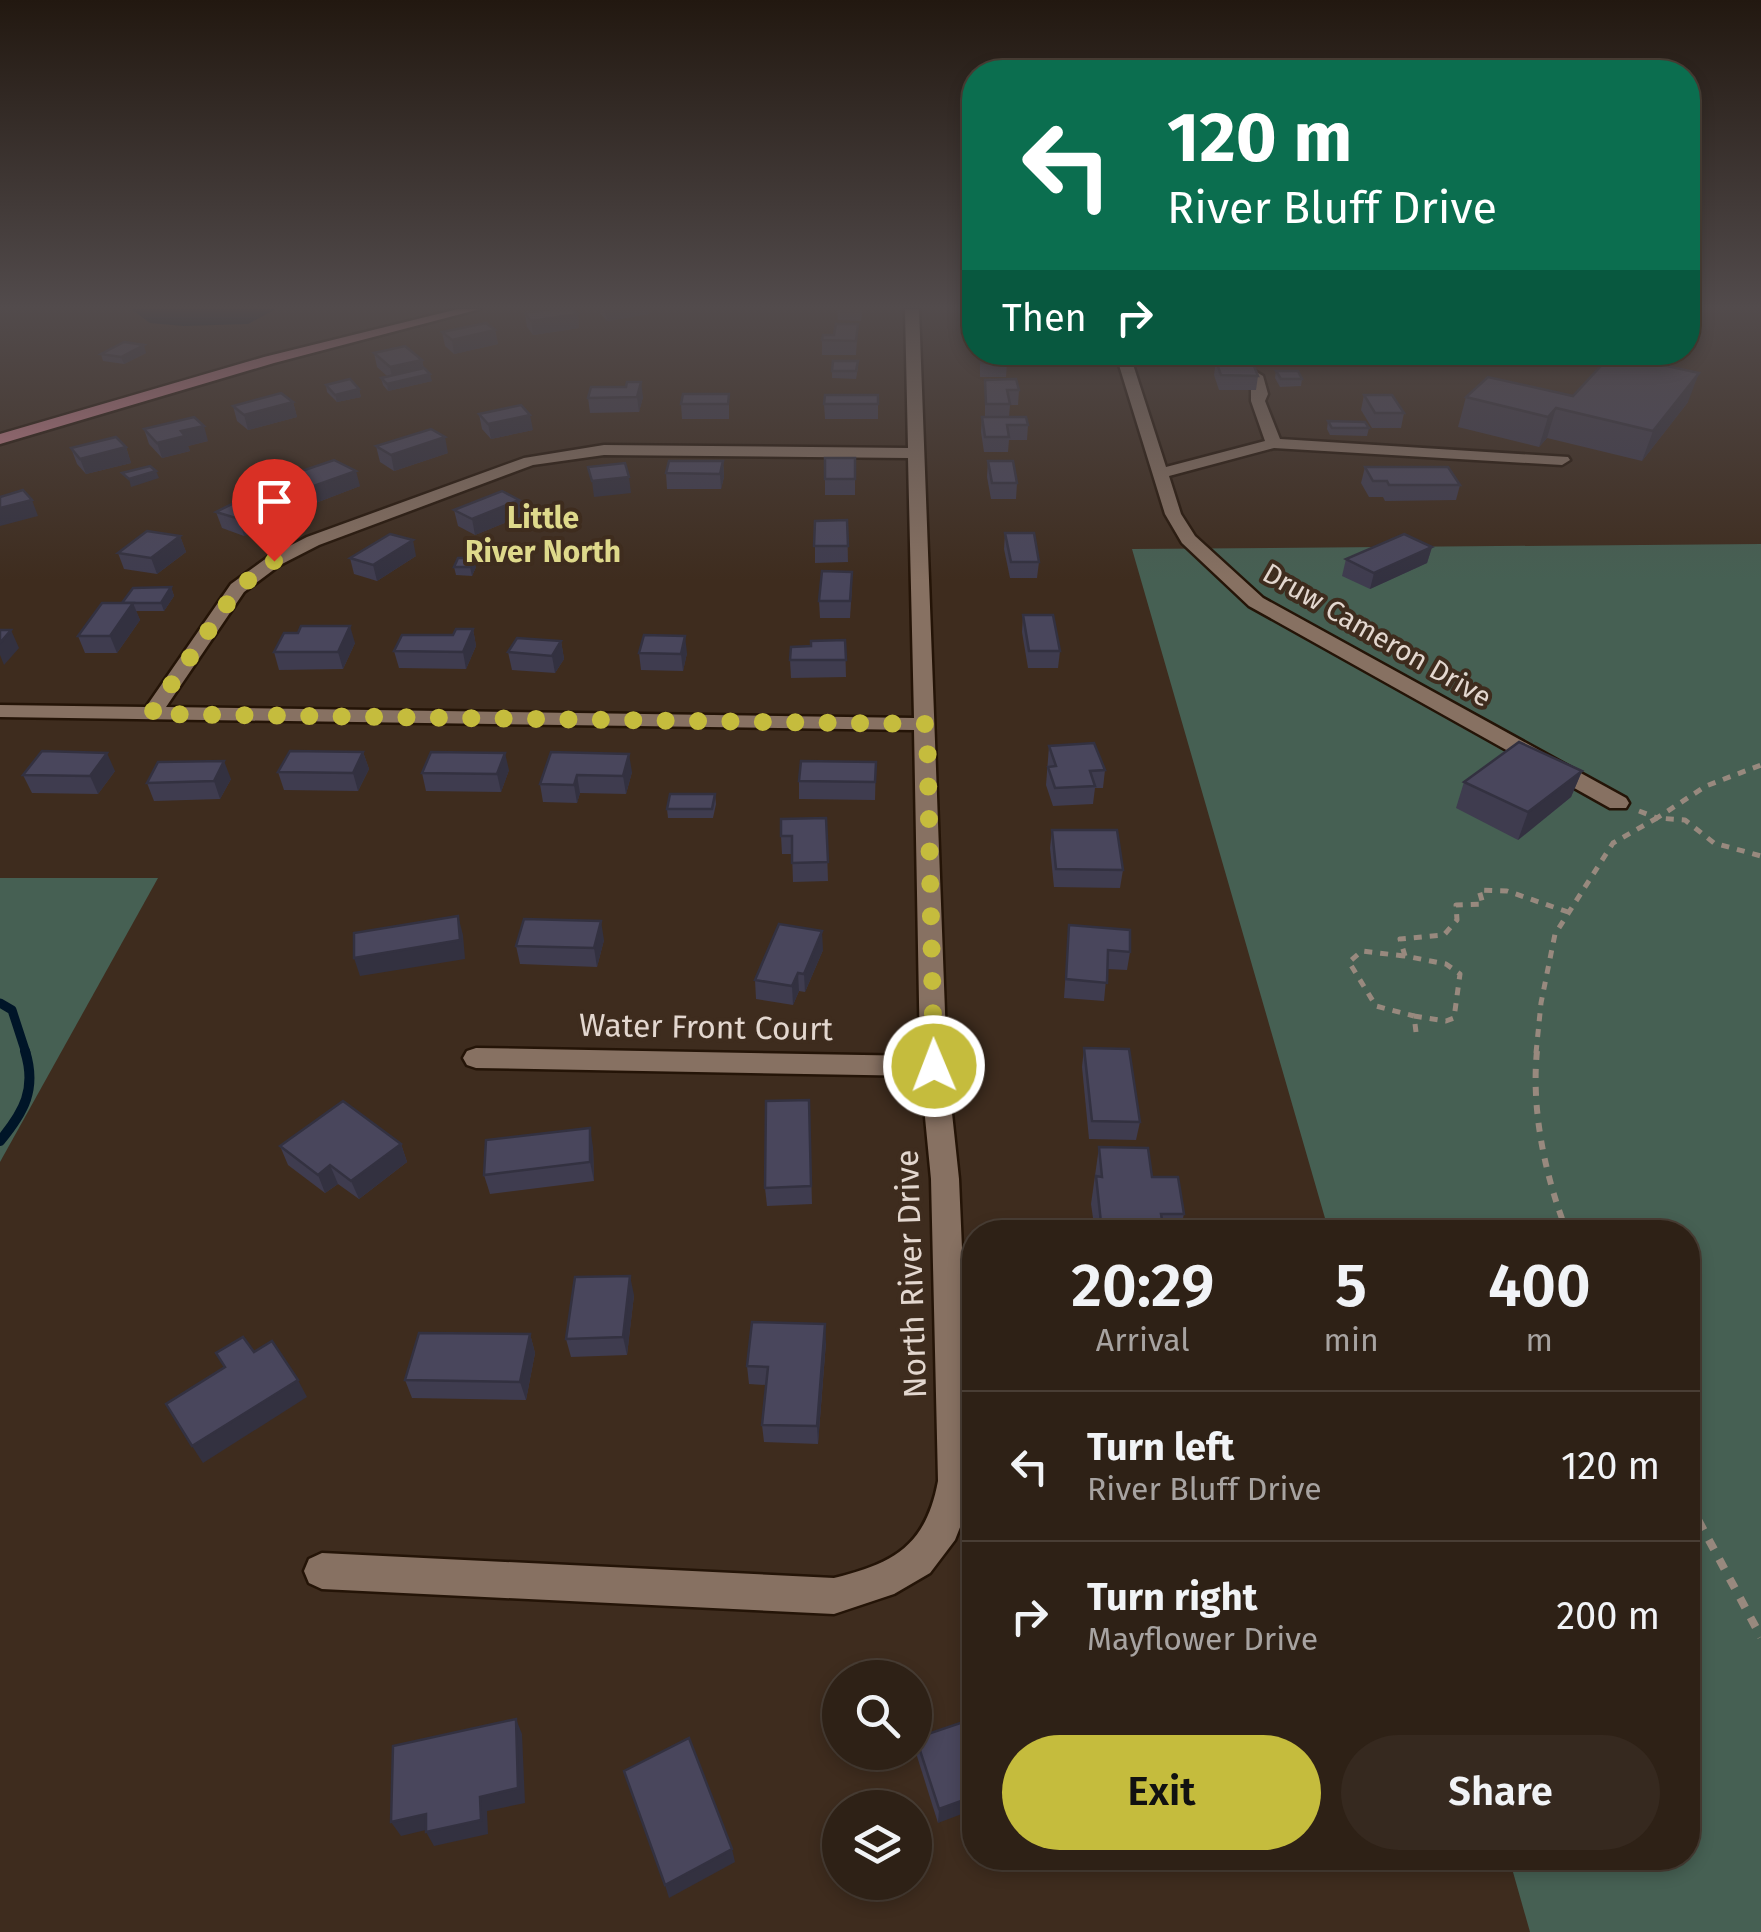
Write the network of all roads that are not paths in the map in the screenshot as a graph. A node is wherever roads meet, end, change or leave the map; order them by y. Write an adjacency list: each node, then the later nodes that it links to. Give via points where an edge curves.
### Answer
1 (137, 399): 5 (main road)
2 (915, 399): 7 (street, North River Drive)
3 (1137, 399): 9 (street, Druw Cameron Drive)
4 (1259, 399): 6 (street)
5 (0, 439)
6 (1274, 443): 8 (street); 9 (street)
7 (917, 453): 11 (street, via 604,450 482,478 313,541 252,575); 12 (street, North River Drive)
8 (1562, 460)
9 (1160, 474): 13 (street, Druw Cameron Drive, via 1188,539 1256,602)
10 (0, 711): 11 (street)
11 (151, 714): 12 (street)
12 (927, 724): 15 (street, North River Drive)
13 (1618, 803)
14 (476, 1058): 15 (street, Water Front Court)
15 (934, 1066): 16 (street, North River Drive, via 955,1481 940,1539 912,1566 834,1596)
16 (322, 1571)

